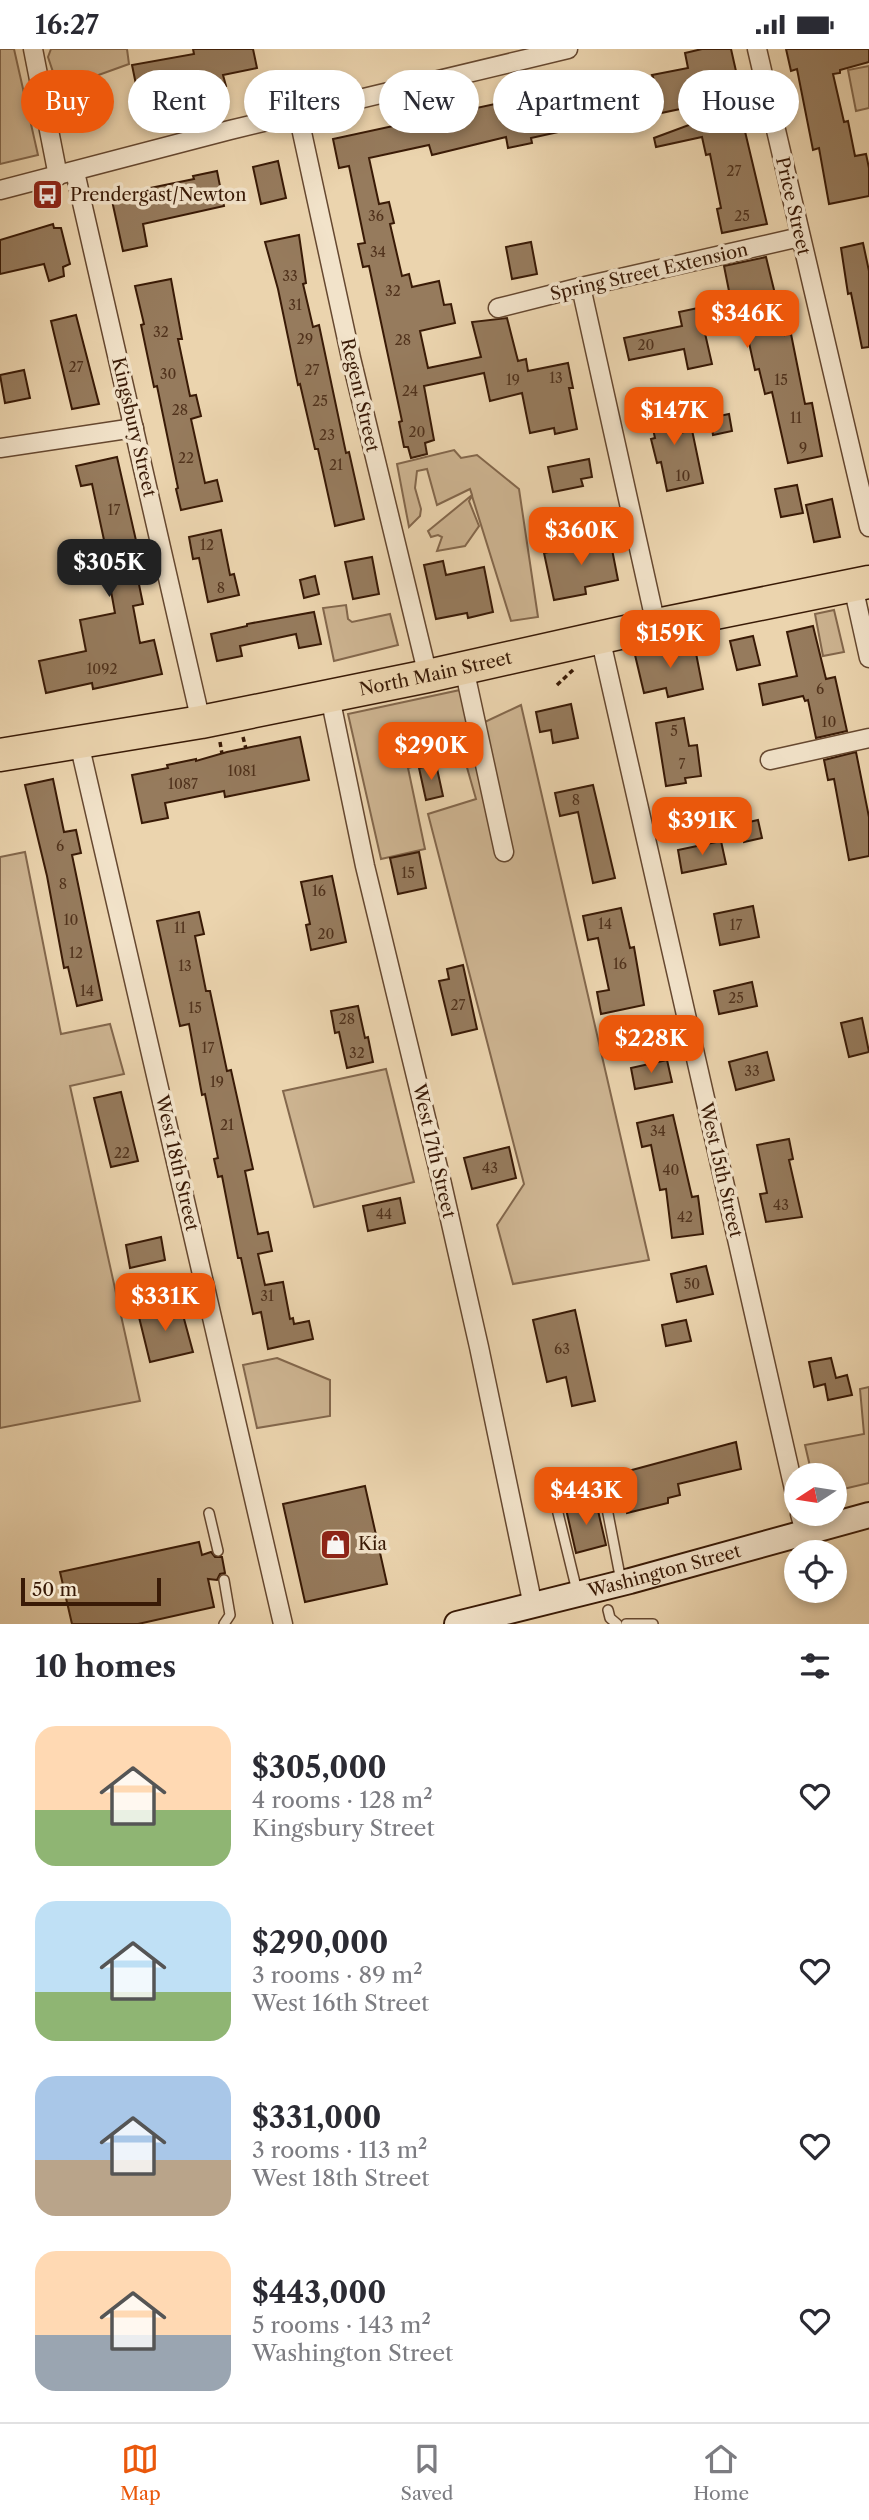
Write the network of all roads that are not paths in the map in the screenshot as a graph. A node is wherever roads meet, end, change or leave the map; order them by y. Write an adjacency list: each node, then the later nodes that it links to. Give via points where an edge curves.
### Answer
1 (33, 49): 8 (street, Kingsbury Street)
2 (568, 49): 4 (street)
3 (757, 49): 10 (street, Price Street)
4 (543, 52): 5 (street)
5 (365, 97)
6 (244, 128): 8 (street)
7 (302, 133): 21 (street, Regent Street)
8 (67, 174): 9 (street); 13 (street, Kingsbury Street)
9 (0, 190)
10 (800, 237): 11 (street, Spring Street Extension); 15 (street, Price Street)
11 (581, 287): 12 (street, Spring Street Extension); 17 (street)
12 (498, 308)
13 (134, 428): 14 (street); 23 (street, Kingsbury Street)
14 (0, 448)
15 (869, 527)
16 (861, 584): 17 (highway, North Main Street); 19 (street)
17 (656, 625): 18 (highway, North Main Street)
18 (600, 637): 20 (highway, North Main Street); 29 (street, West 15th Street)
19 (869, 658)
20 (464, 668): 21 (highway, North Main Street); 28 (street)
21 (428, 676): 22 (highway, North Main Street)
22 (330, 697): 23 (highway, North Main Street); 38 (street, West 17th Street, via 365,866 485,1373)
23 (201, 723): 25 (highway, North Main Street)
24 (869, 738): 27 (street)
25 (79, 743): 26 (highway, North Main Street); 41 (street, West 18th Street)
26 (0, 755)
27 (770, 760)
28 (504, 852)
29 (788, 1463)
30 (209, 1513): 34 (lane)
31 (869, 1515): 32 (main road, Washington Street)
32 (847, 1518)
33 (793, 1526): 36 (main road, Washington Street)
34 (218, 1551)
35 (224, 1580): 40 (lane, via 230,1615)
36 (621, 1583): 37 (main road, Washington Street); 37 (lane, via 604,1493 598,1486 585,1486 560,1496 556,1505)
37 (578, 1594): 38 (main road, Washington Street)
38 (533, 1606): 42 (main road, Washington Street)
39 (608, 1610): 43 (lane)
40 (224, 1624)
41 (282, 1624)
42 (457, 1624)
43 (617, 1624)
44 (626, 1624): 45 (lane)
45 (653, 1624)

